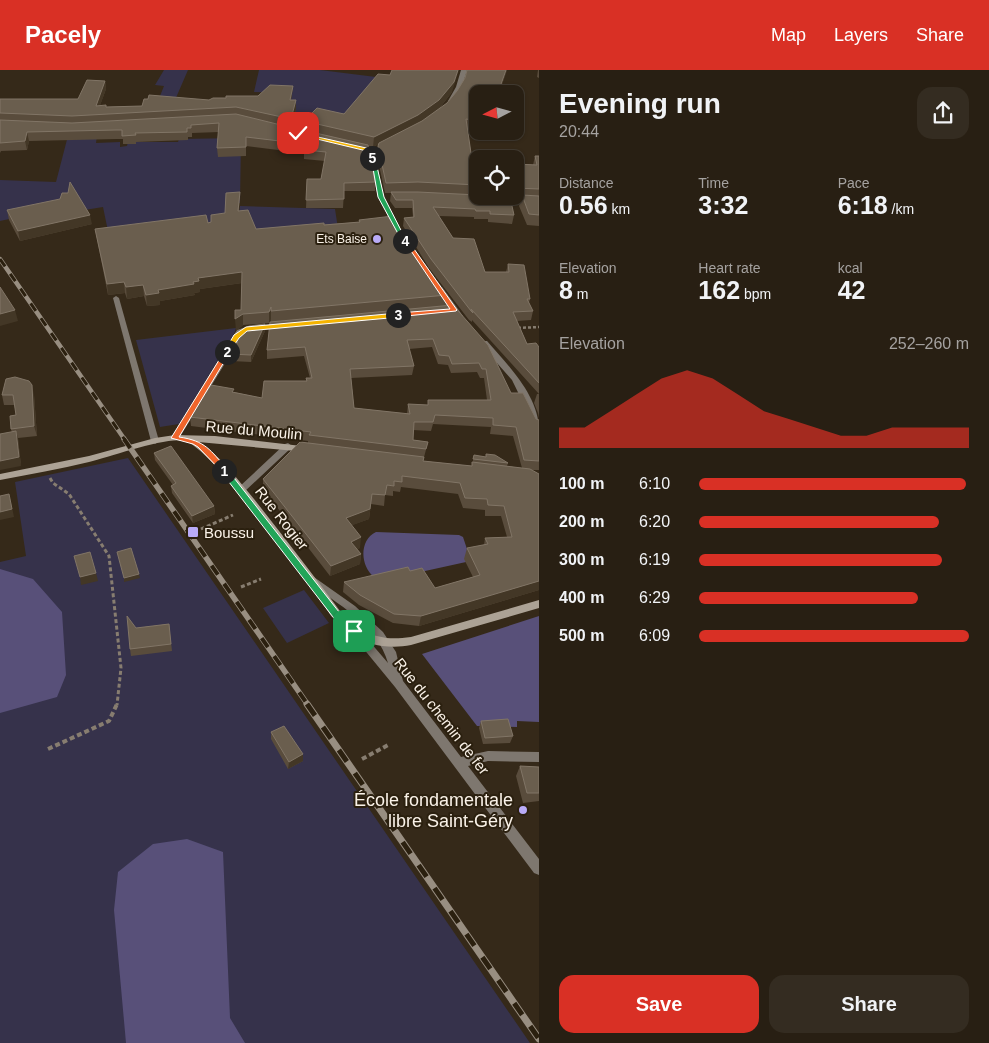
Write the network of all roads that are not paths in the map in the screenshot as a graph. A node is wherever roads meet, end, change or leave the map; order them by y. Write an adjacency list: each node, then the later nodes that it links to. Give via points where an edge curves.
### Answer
1 (464, 70): 2 (street, via 456,94)
2 (443, 108)
3 (397, 138): 5 (street)
4 (364, 149): 5 (street)
5 (374, 151): 6 (street, via 372,156)
6 (381, 197): 7 (street); 10 (street)
7 (390, 197)
8 (524, 202): 9 (street)
9 (539, 203)
10 (403, 237)
11 (436, 286): 13 (street)
12 (116, 298): 20 (lane)
13 (454, 310): 14 (street); 15 (street)
14 (443, 311)
15 (466, 324)
16 (287, 326): 19 (street, via 240,332)
17 (479, 338): 18 (street, via 516,379)
18 (539, 427)
19 (175, 438): 20 (street, Rue du Moulin); 21 (street, Rue du Moulin); 24 (street, Rue Rogier, via 201,445)
20 (155, 441): 23 (street, Rue du Moulin)
21 (288, 446): 22 (street, Rue du Moulin); 24 (street)
22 (316, 450)
23 (0, 477)
24 (241, 490): 25 (street, Rue Rogier)
25 (309, 578): 27 (street, Rue Rogier, via 336,614); 28 (street, via 363,619)
26 (539, 604): 29 (street)
27 (354, 631): 28 (street); 31 (street, Rue du chemin de fer)
28 (386, 643): 29 (street); 30 (street)
29 (399, 643): 30 (street)
30 (392, 657): 31 (street)
31 (399, 684): 33 (street, Rue du chemin de fer)
32 (539, 757): 33 (street, via 488,756)
33 (458, 763): 34 (street, Rue du chemin de fer)
34 (539, 869)

